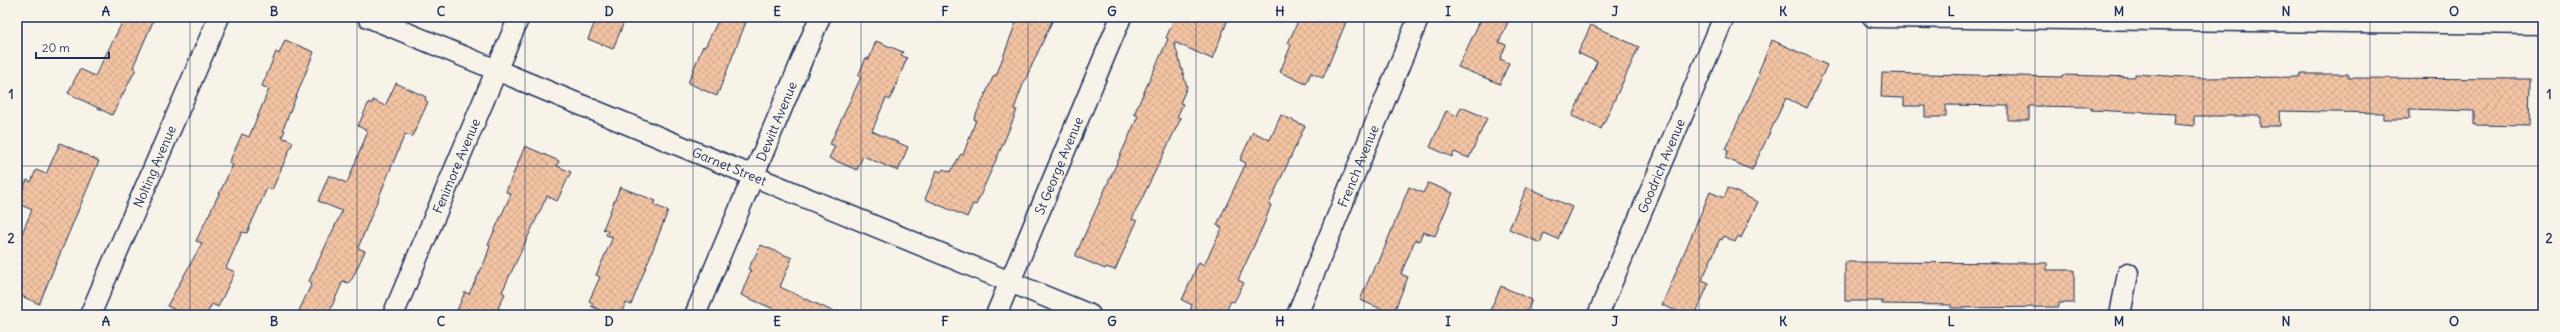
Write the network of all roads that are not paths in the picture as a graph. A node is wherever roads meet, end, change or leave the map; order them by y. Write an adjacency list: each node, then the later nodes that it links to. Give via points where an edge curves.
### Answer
1 (219, 17): 14 (street, Nolting Avenue)
2 (368, 17): 10 (street, Garnet Street)
3 (519, 17): 10 (street, Fenimore Avenue)
4 (820, 17): 11 (street, Dewitt Avenue)
5 (1121, 17): 13 (street, St George Avenue)
6 (1419, 17): 19 (street, French Avenue)
7 (1724, 17): 20 (street, Goodrich Avenue)
8 (1873, 17): 9 (street)
9 (2543, 24)
10 (497, 70): 11 (street, Garnet Street); 15 (street, Fenimore Avenue)
11 (754, 176): 13 (street, Garnet Street); 16 (street, Dewitt Avenue)
12 (2128, 274): 21 (street)
13 (1010, 282): 17 (street, St George Avenue); 18 (street, Garnet Street)
14 (90, 315)
15 (393, 315)
16 (695, 315)
17 (996, 315)
18 (1090, 315)
19 (1296, 315)
20 (1598, 315)
21 (2120, 315)

